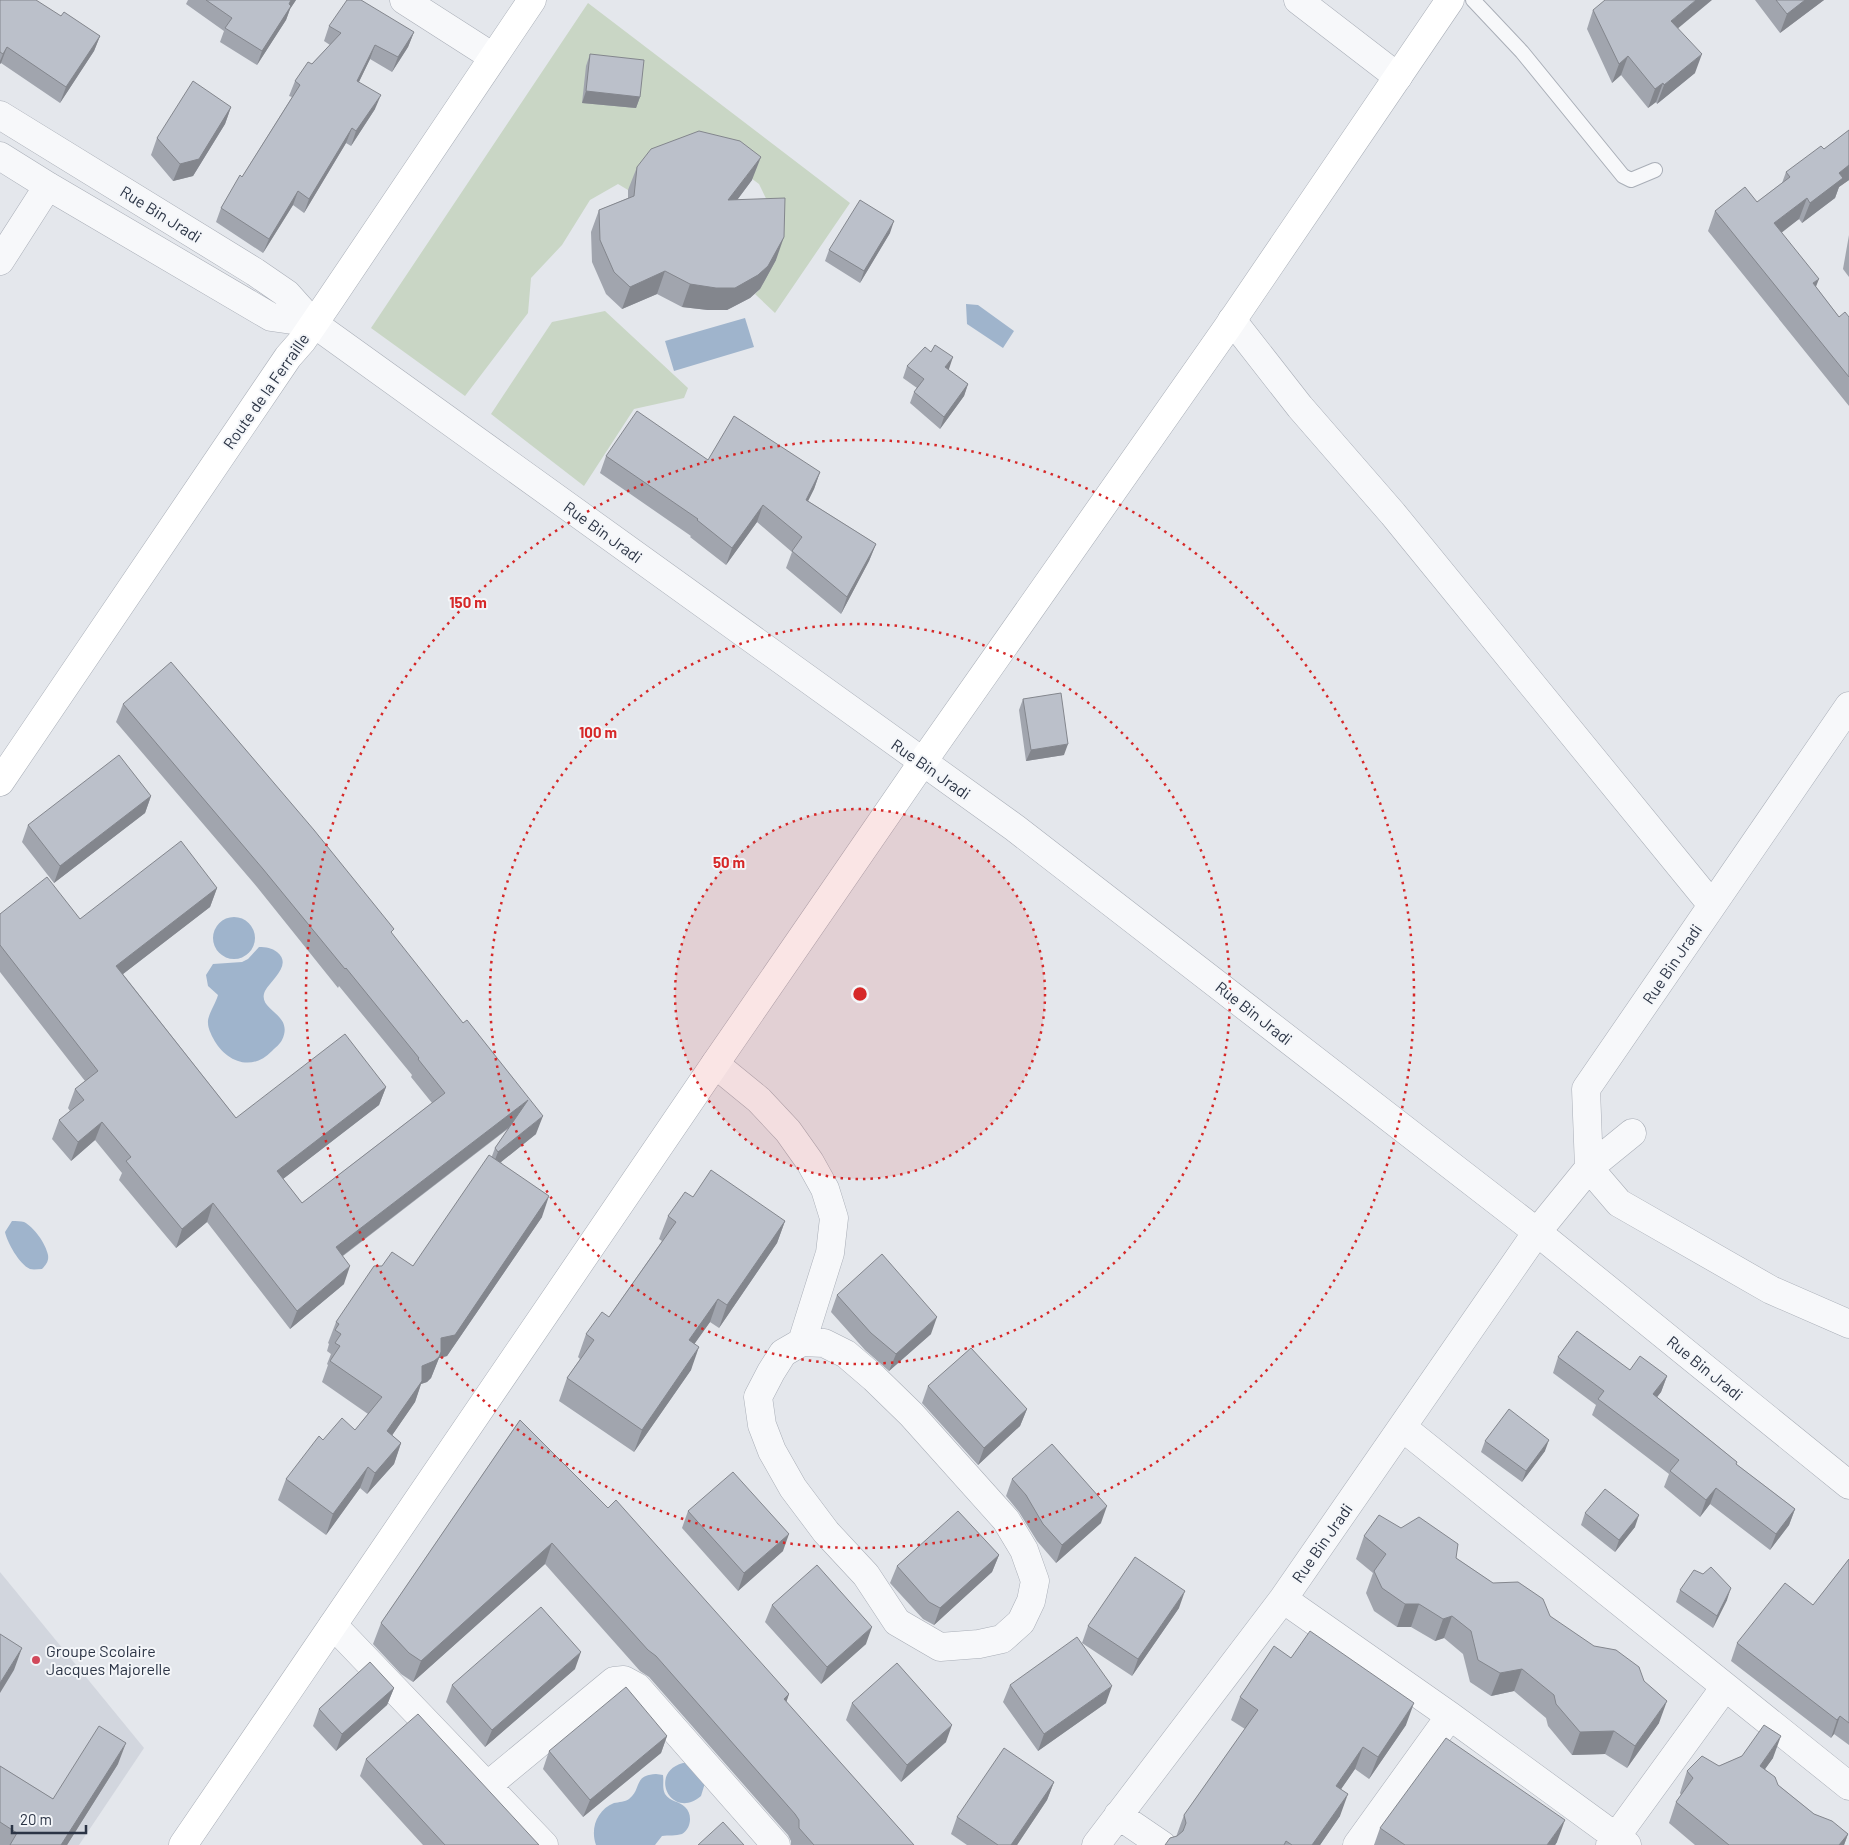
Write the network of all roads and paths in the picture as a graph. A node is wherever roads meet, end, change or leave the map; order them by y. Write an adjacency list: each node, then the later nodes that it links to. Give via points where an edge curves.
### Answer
1 (404, 0): 6 (street)
2 (532, 0): 6 (street, Route de la Ferraille)
3 (1298, 0): 7 (street)
4 (1450, 0): 7 (street)
5 (1473, 0): 10 (lane, via 1522,52 1623,176 1631,180)
6 (493, 57): 14 (street, Route de la Ferraille)
7 (1398, 76): 13 (street)
8 (0, 115): 14 (street, Rue Bin Jradi, via 263,277 287,294)
9 (0, 156): 11 (street, Rue Bin Jradi)
10 (1655, 170)
11 (48, 186): 12 (street); 14 (street, Rue Bin Jradi, via 271,317)
12 (0, 261)
13 (1232, 320): 16 (street); 18 (street)
14 (313, 323): 16 (street, Rue Bin Jradi); 17 (street, Route de la Ferraille)
15 (1849, 706): 18 (street, Rue Bin Jradi)
16 (922, 763): 19 (street); 22 (street, Rue Bin Jradi, via 1015,828)
17 (0, 782)
18 (1712, 905): 21 (street, Rue Bin Jradi, via 1586,1089)
19 (714, 1064): 24 (street, via 759,1100 788,1131 825,1189 834,1218 830,1254); 28 (street)
20 (1632, 1133): 21 (street)
21 (1589, 1168): 22 (street, Rue Bin Jradi); 23 (street, via 1619,1203 1771,1290)
22 (1537, 1232): 25 (street, Rue Bin Jradi); 26 (street, Rue Bin Jradi)
23 (1849, 1324)
24 (802, 1342): 24 (street, via 783,1353 758,1397 762,1426 793,1488 826,1532 866,1575 897,1622 940,1647 1002,1639 1021,1622 1031,1601 1035,1581 1024,1550 1006,1520 911,1414 874,1378 846,1354 824,1343)
25 (1402, 1427): 27 (street, Rue Bin Jradi); 29 (street)
26 (1849, 1485)
27 (1283, 1599): 30 (street); 33 (street, Rue Bin Jradi)
28 (333, 1625): 31 (street); 35 (street)
29 (1725, 1687): 32 (street); 34 (street)
30 (1450, 1716): 34 (street); 40 (street)
31 (487, 1786): 36 (street); 37 (street, via 614,1681 624,1680 637,1687)
32 (1849, 1786)
33 (1118, 1815): 38 (street, Rue Bin Jradi); 39 (street)
34 (1618, 1842)
35 (183, 1845)
36 (544, 1845)
37 (776, 1845)
38 (1096, 1845)
39 (1162, 1845)
40 (1357, 1845)

